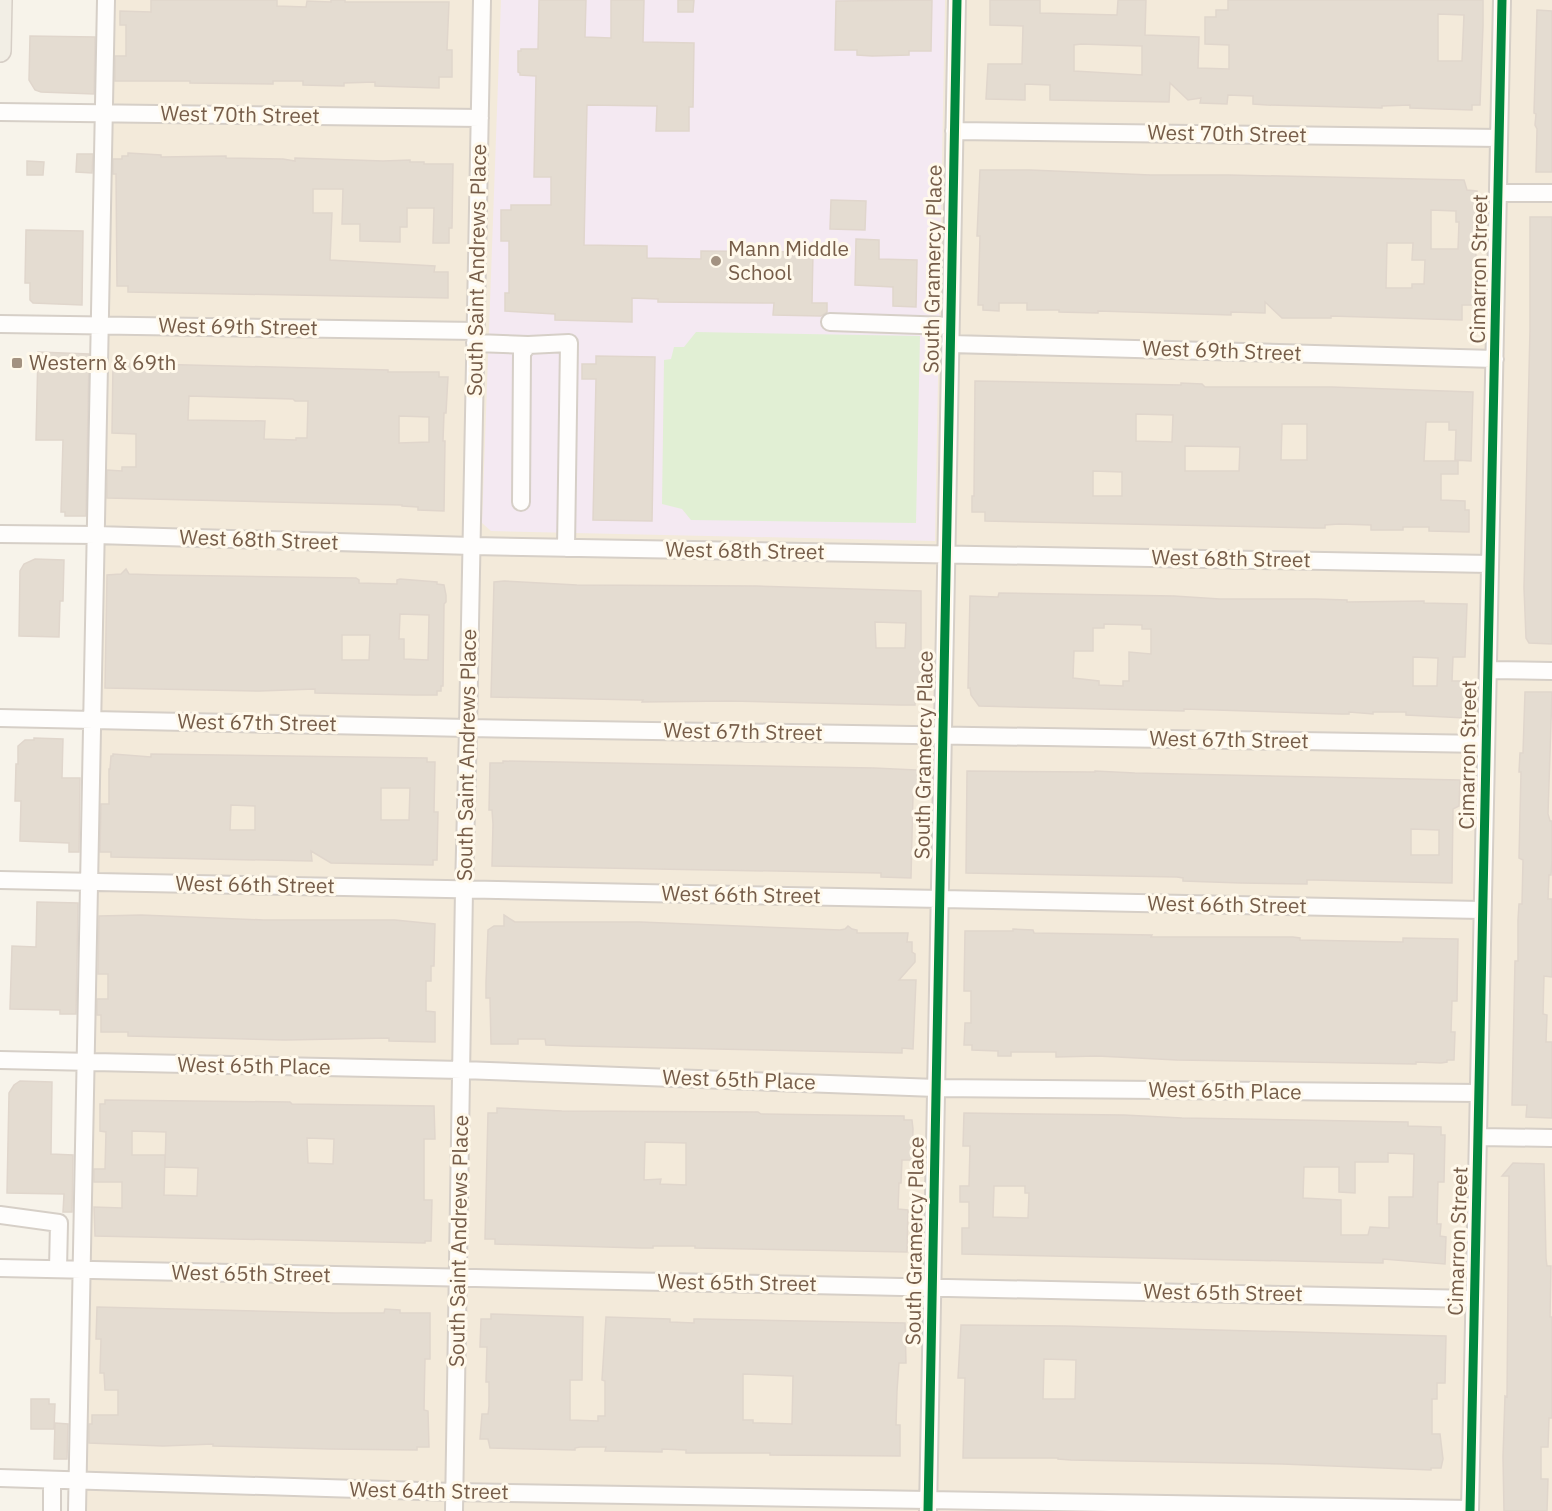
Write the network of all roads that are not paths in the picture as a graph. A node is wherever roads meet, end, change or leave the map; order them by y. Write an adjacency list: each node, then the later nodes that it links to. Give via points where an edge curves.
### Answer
1 (1, 0): 6 (main road)
2 (106, 0): 8 (street)
3 (482, 0): 9 (street, South Saint Andrews Place)
4 (957, 0): 10 (street, South Gramercy Place)
5 (1502, 0): 11 (street, Cimarron Street)
6 (0, 51)
7 (0, 112): 8 (street, West 70th Street)
8 (104, 113): 9 (street, West 70th Street); 16 (street)
9 (480, 118): 18 (street, South Saint Andrews Place)
10 (954, 131): 11 (street, West 70th Street); 17 (street, South Gramercy Place)
11 (1500, 138): 12 (street, Cimarron Street)
12 (1499, 193): 13 (street); 21 (street, Cimarron Street)
13 (1552, 194)
14 (830, 322): 17 (street)
15 (0, 324): 16 (street, West 69th Street)
16 (99, 326): 18 (street, West 69th Street); 24 (street)
17 (950, 326): 19 (street, South Gramercy Place)
18 (476, 337): 20 (street, West 69th Street); 25 (street, South Saint Andrews Place)
19 (950, 344): 21 (street, West 69th Street); 27 (street, South Gramercy Place)
20 (528, 345): 22 (street, via 522,353); 26 (street, West 69th Street, via 569,343)
21 (1495, 358): 28 (street, Cimarron Street)
22 (521, 501)
23 (0, 534): 24 (street, West 68th Street)
24 (96, 535): 25 (street, West 68th Street); 32 (street)
25 (472, 546): 26 (street, West 68th Street); 33 (street, South Saint Andrews Place)
26 (566, 548): 27 (street, West 68th Street)
27 (946, 554): 28 (street, West 68th Street); 34 (street, South Gramercy Place)
28 (1490, 564): 29 (street, Cimarron Street)
29 (1488, 670): 30 (street); 35 (street, Cimarron Street)
30 (1552, 671)
31 (0, 718): 32 (street, West 67th Street)
32 (93, 720): 33 (street, West 67th Street); 37 (street)
33 (468, 728): 34 (street, West 67th Street); 38 (street, South Saint Andrews Place)
34 (942, 735): 35 (street, West 67th Street); 39 (street, South Gramercy Place)
35 (1486, 744): 40 (street, Cimarron Street)
36 (0, 880): 37 (street, West 66th Street)
37 (90, 882): 38 (street, West 66th Street); 42 (street)
38 (464, 890): 39 (street, West 66th Street); 43 (street, South Saint Andrews Place)
39 (939, 899): 40 (street, West 66th Street); 44 (street, South Gramercy Place)
40 (1481, 910): 45 (street, Cimarron Street)
41 (0, 1060): 42 (street, West 65th Place)
42 (85, 1062): 43 (street, West 65th Place); 51 (street)
43 (462, 1070): 44 (street, West 65th Place); 52 (street, South Saint Andrews Place)
44 (936, 1088): 45 (street, West 65th Place); 53 (street, South Gramercy Place)
45 (1479, 1093): 46 (street, Cimarron Street)
46 (1479, 1137): 47 (street); 54 (street, Cimarron Street)
47 (1552, 1138)
48 (0, 1215): 50 (street, via 59,1222)
49 (0, 1268): 50 (street, West 65th Street)
50 (58, 1269): 51 (street, West 65th Street)
51 (82, 1269): 52 (street, West 65th Street); 57 (street)
52 (458, 1279): 53 (street, West 65th Street); 58 (street, South Saint Andrews Place)
53 (932, 1287): 54 (street, West 65th Street); 59 (street, South Gramercy Place)
54 (1474, 1299): 60 (street, Cimarron Street)
55 (0, 1478): 56 (street, West 64th Street)
56 (52, 1480): 57 (street, West 64th Street); 61 (street)
57 (77, 1480): 58 (street, West 64th Street); 62 (street)
58 (454, 1492): 59 (street, West 64th Street); 63 (street, South Saint Andrews Place)
59 (928, 1506): 60 (street, West 64th Street)
60 (1470, 1510)
61 (52, 1511)
62 (77, 1511)
63 (454, 1511)

